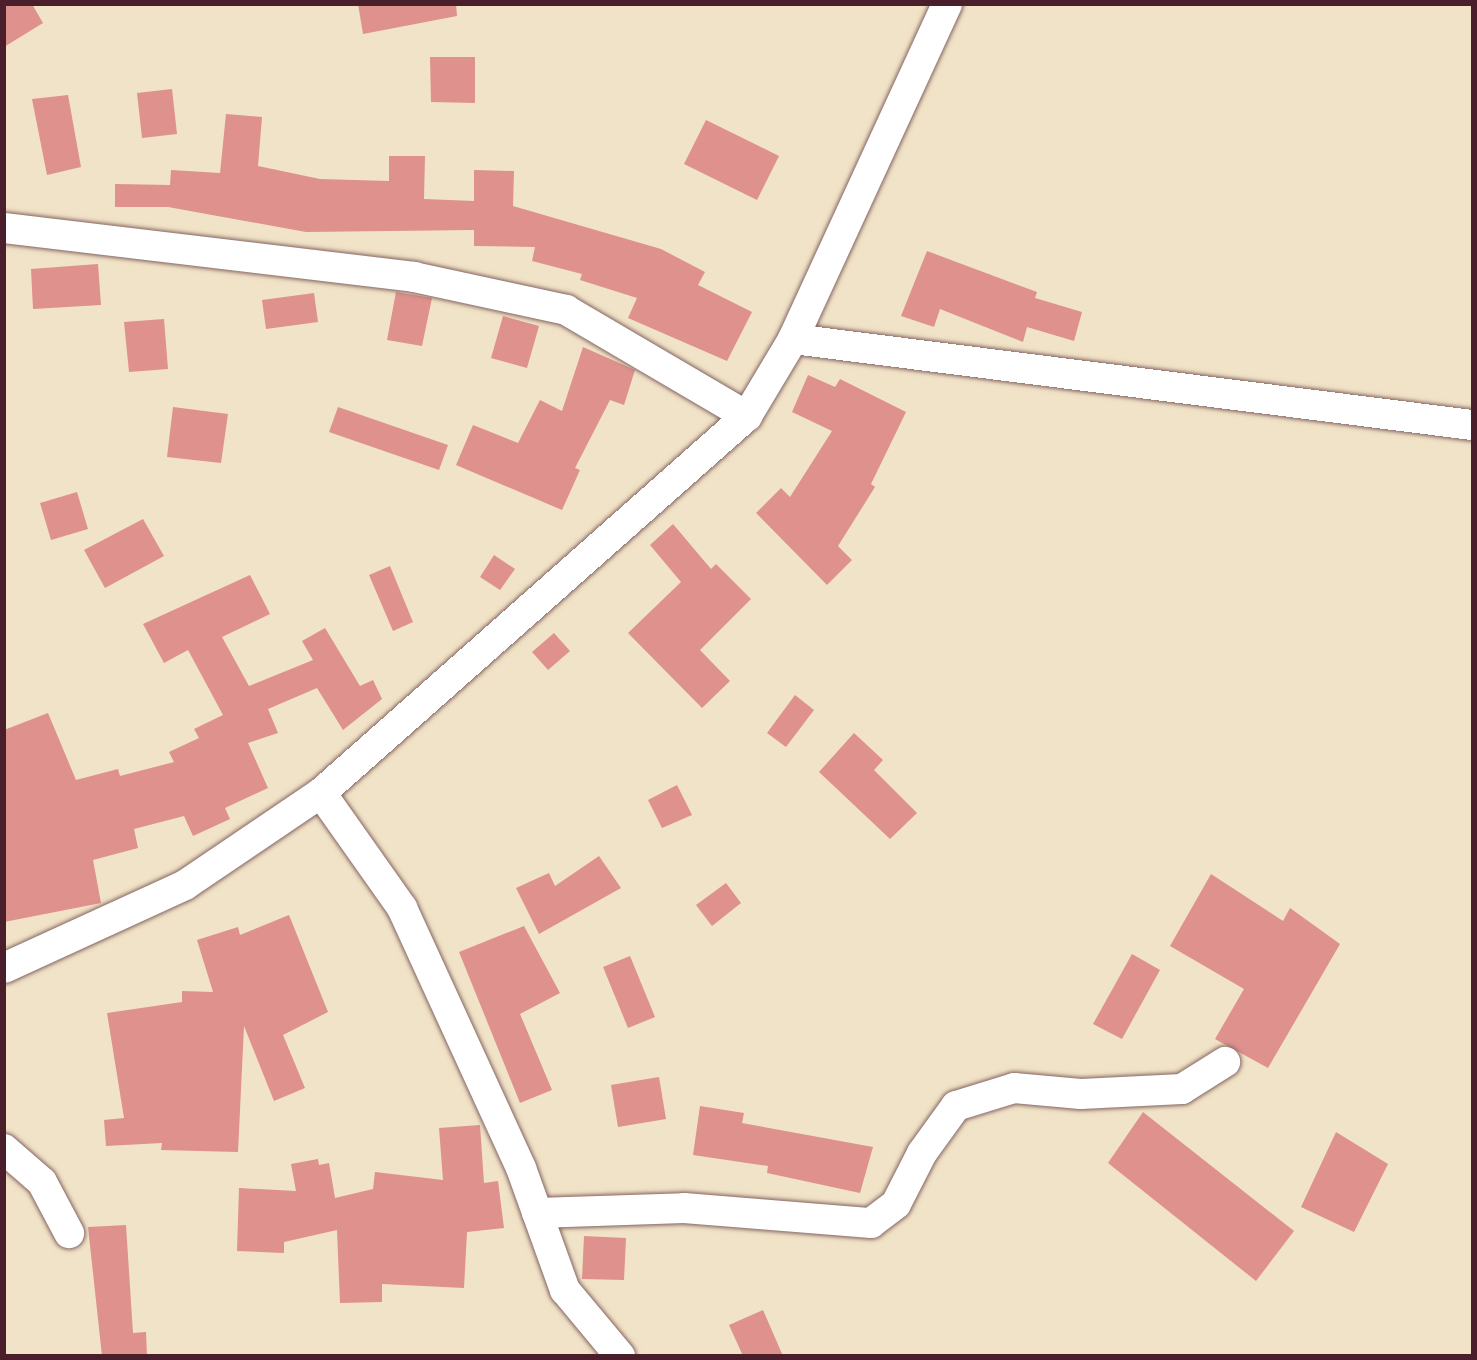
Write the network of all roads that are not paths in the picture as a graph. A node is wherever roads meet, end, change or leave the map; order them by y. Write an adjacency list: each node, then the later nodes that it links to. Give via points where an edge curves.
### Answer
1 (947, 4): 3 (street)
2 (4, 228): 4 (street, via 414,277 566,310)
3 (793, 339): 4 (street); 5 (street)
4 (747, 416): 6 (street)
5 (1473, 425)
6 (321, 793): 7 (street, via 185,885); 10 (street, via 402,908)
7 (4, 968)
8 (1225, 1062): 10 (street, via 1182,1089 1081,1094 1014,1088 956,1106 922,1153 896,1204 871,1223 684,1208)
9 (4, 1149): 11 (street, via 42,1182)
10 (537, 1213): 12 (street, via 565,1290)
11 (69, 1233)
12 (621, 1356)

